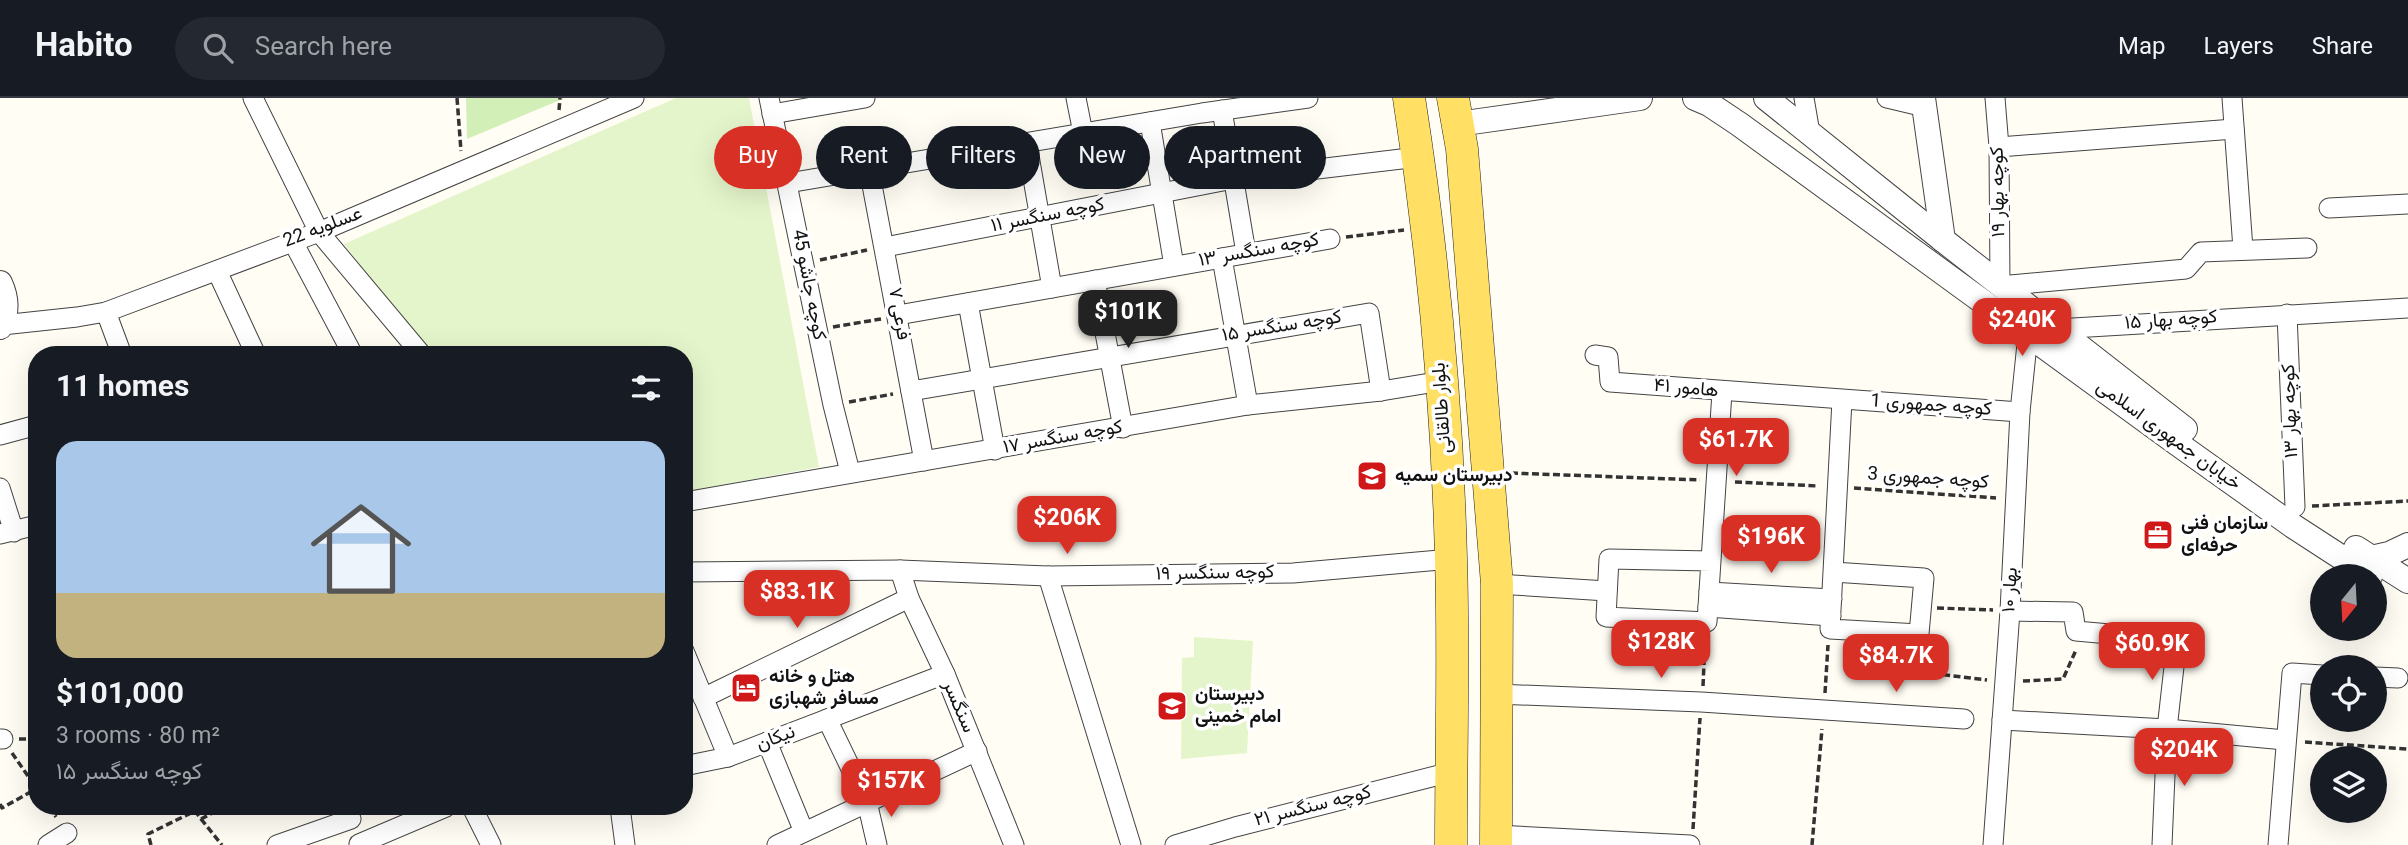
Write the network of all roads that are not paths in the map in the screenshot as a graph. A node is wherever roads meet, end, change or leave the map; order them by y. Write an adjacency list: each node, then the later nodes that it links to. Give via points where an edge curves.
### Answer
1 (253, 98): 38 (street)
2 (634, 98): 38 (street, عسلویه 22)
3 (865, 98): 15 (street)
4 (1076, 98): 21 (street)
5 (1308, 98): 16 (street)
6 (1409, 98): 27 (main road, بلوار طالقانی)
7 (1640, 98): 18 (street)
8 (1695, 98): 19 (street, خیابان جمهوری اسلامی)
9 (1763, 98): 19 (street); 25 (street, خیابان جمهوری اسلامی)
10 (1804, 98): 25 (street)
11 (1887, 98): 14 (street)
12 (1995, 98): 26 (street, کوچه بهار ۱۹)
13 (2232, 98): 24 (street)
14 (1924, 103): 41 (street)
15 (770, 106): 20 (street, کوچه جاشو 45)
16 (1208, 107): 17 (street); 23 (street)
17 (1150, 122): 22 (street); 34 (street)
18 (1458, 124): 27 (main road); 100 (main road, بلوار طالقانی)
19 (1739, 124): 61 (street, خیابان جمهوری اسلامی)
20 (775, 126)
21 (1082, 126)
22 (1126, 126)
23 (1215, 126)
24 (2234, 129): 26 (street); 44 (street)
25 (1810, 133): 41 (street, خیابان جمهوری اسلامی)
26 (1998, 147): 51 (street, کوچه بهار ۱۹)
27 (1418, 157): 28 (street, کوچه سنگسر ۱۱); 69 (main road, بلوار طالقانی)
28 (1326, 168)
29 (789, 189): 81 (street, کوچه جاشو 45)
30 (873, 189): 42 (street, فرعی ۷)
31 (1036, 189): 37 (street)
32 (1182, 189): 34 (street, کوچه سنگسر ۱۱)
33 (1235, 189): 45 (street)
34 (1162, 193): 37 (street, کوچه سنگسر ۱۱); 47 (street)
35 (2408, 204): 36 (street)
36 (2329, 208)
37 (1041, 218): 42 (street, کوچه سنگسر ۱۱); 52 (street)
38 (319, 232): 40 (street, عسلویه 22); 65 (street)
39 (1331, 239): 45 (street, کوچه سنگسر ۱۳)
40 (292, 240): 48 (street, عسلویه 22); 64 (street)
41 (1943, 240): 51 (street, خیابان جمهوری اسلامی)
42 (885, 247): 57 (street, فرعی ۷)
43 (2307, 248): 44 (street)
44 (2243, 250): 51 (street, via 2202,252 2186,269)
45 (1246, 253): 46 (street, کوچه سنگسر ۱۳)
46 (1222, 258): 47 (street, کوچه سنگسر ۱۳); 60 (street)
47 (1174, 266): 49 (street, کوچه سنگسر ۱۳)
48 (217, 271): 55 (street, عسلویه 22); 63 (street)
49 (1095, 280): 52 (street, کوچه سنگسر ۱۳); 67 (street)
50 (0, 282): 58 (street, via 6,304)
51 (2000, 286): 59 (street, خیابان جمهوری اسلامی)
52 (1052, 288): 53 (street, کوچه سنگسر ۱۳)
53 (968, 303): 57 (street, کوچه سنگسر ۱۳); 68 (street)
54 (2408, 309): 56 (street, کوچه بهار ۱۵)
55 (106, 312): 58 (street, عسلویه 22); 62 (street)
56 (2287, 314): 59 (street, کوچه بهار ۱۵); 84 (street, کوچه بهار ۱۳)
57 (898, 316): 70 (street, فرعی ۷)
58 (1, 326)
59 (2056, 329): 84 (street, خیابان جمهوری اسلامی, via 2184,429)
60 (1235, 334): 67 (street, کوچه سنگسر ۱۵); 71 (street, کوچه سنگسر ۱۵, via 1369,313); 74 (street)
61 (2028, 334): 75 (street, بهار ۱۰); 90 (street, خیابان جمهوری اسلامی, via 2293,526)
62 (119, 346)
63 (251, 346)
64 (348, 346)
65 (414, 346)
66 (1595, 355): 72 (street, هامور ۴۱, via 1608,357 1610,382)
67 (1109, 356): 68 (street, کوچه سنگسر ۱۵); 77 (street)
68 (982, 379): 70 (street, کوچه سنگسر ۱۵); 79 (street)
69 (1442, 381): 71 (street, کوچه سنگسر ۱۷); 88 (main road, بلوار طالقانی)
70 (911, 391): 80 (street, فرعی ۷)
71 (1381, 391): 74 (street, کوچه سنگسر ۱۷)
72 (1722, 392): 73 (street, هامور ۴۱); 89 (street)
73 (1842, 400): 75 (street, کوچه جمهوری 1); 95 (street)
74 (1248, 405): 77 (street, کوچه سنگسر ۱۷)
75 (2020, 412): 105 (street, بهار ۱۰)
76 (28, 427): 78 (street)
77 (1123, 428): 79 (street, کوچه سنگسر ۱۷)
78 (0, 435)
79 (995, 450): 80 (street, کوچه سنگسر ۱۷)
80 (924, 461): 81 (street, کوچه سنگسر ۱۷)
81 (850, 472): 83 (street, کوچه سنگسر ۱۷)
82 (0, 488): 86 (street)
83 (693, 500)
84 (2295, 507): 91 (street, خیابان جمهوری اسلامی)
85 (28, 527): 86 (street)
86 (7, 533)
87 (2408, 545): 92 (street)
88 (1451, 559): 97 (street, کوچه سنگسر ۱۹, via 1293,573); 123 (main road, بلوار طالقانی)
89 (1711, 561): 101 (street, via 1609,559); 104 (street)
90 (2360, 564)
91 (2364, 564)
92 (2379, 564)
93 (900, 570): 94 (street, کوچه سنگسر ۱۹); 97 (street, کوچه سنگسر ۱۹); 102 (street, سنگسر)
94 (693, 572)
95 (1833, 572): 106 (street); 106 (street, via 1924,578 1919,635)
96 (2387, 575): 98 (street, خیابان جمهوری اسلامی)
97 (1048, 576): 143 (street)
98 (2408, 581)
99 (2387, 583): 103 (street, خیابان جمهوری اسلامی)
100 (1497, 584): 101 (street); 112 (main road, بلوار طالقانی)
101 (1607, 591): 104 (street, via 1606,617)
102 (909, 598): 108 (street, سنگسر); 113 (street)
103 (2408, 600)
104 (1708, 607): 106 (street, via 1775,604)
105 (2010, 611): 116 (street, بهار ۱۰); 117 (street, via 2073,612 2076,631 2177,640)
106 (1831, 615)
107 (693, 673): 113 (street)
108 (944, 674): 114 (street, نیکان); 120 (street, سنگسر)
109 (2310, 675): 118 (street, via 2292,674)
110 (2387, 678): 111 (street)
111 (2398, 678)
112 (1497, 694): 115 (street); 134 (main road, بلوار طالقانی)
113 (703, 698): 121 (street)
114 (827, 719): 119 (street, نیکان); 124 (street)
115 (1965, 719)
116 (2002, 720): 117 (street); 146 (street, بهار ۱۰)
117 (2167, 729): 118 (street); 147 (street)
118 (2285, 740): 148 (street)
119 (767, 742): 121 (street, نیکان); 130 (street)
120 (977, 751): 124 (street); 142 (street, سنگسر)
121 (728, 757): 122 (street, نیکان)
122 (693, 764)
123 (1451, 772): 132 (street, کوچه سنگسر ۲۱); 145 (main road, بلوار طالقانی)
124 (867, 802): 130 (street); 141 (street)
125 (344, 815): 137 (street)
126 (350, 815): 135 (street)
127 (427, 815): 135 (street)
128 (476, 815): 138 (street)
129 (621, 815): 139 (street)
130 (804, 832): 140 (street)
131 (67, 833): 136 (street)
132 (1237, 836): 144 (street, کوچه سنگسر ۲۱)
133 (1692, 839): 134 (street)
134 (1496, 840)
135 (359, 844)
136 (48, 845)
137 (277, 845)
138 (491, 845)
139 (625, 845)
140 (777, 845)
141 (877, 845)
142 (1014, 845)
143 (1131, 845)
144 (1175, 845)
145 (1451, 845)
146 (1993, 845)
147 (2162, 845)
148 (2278, 845)

